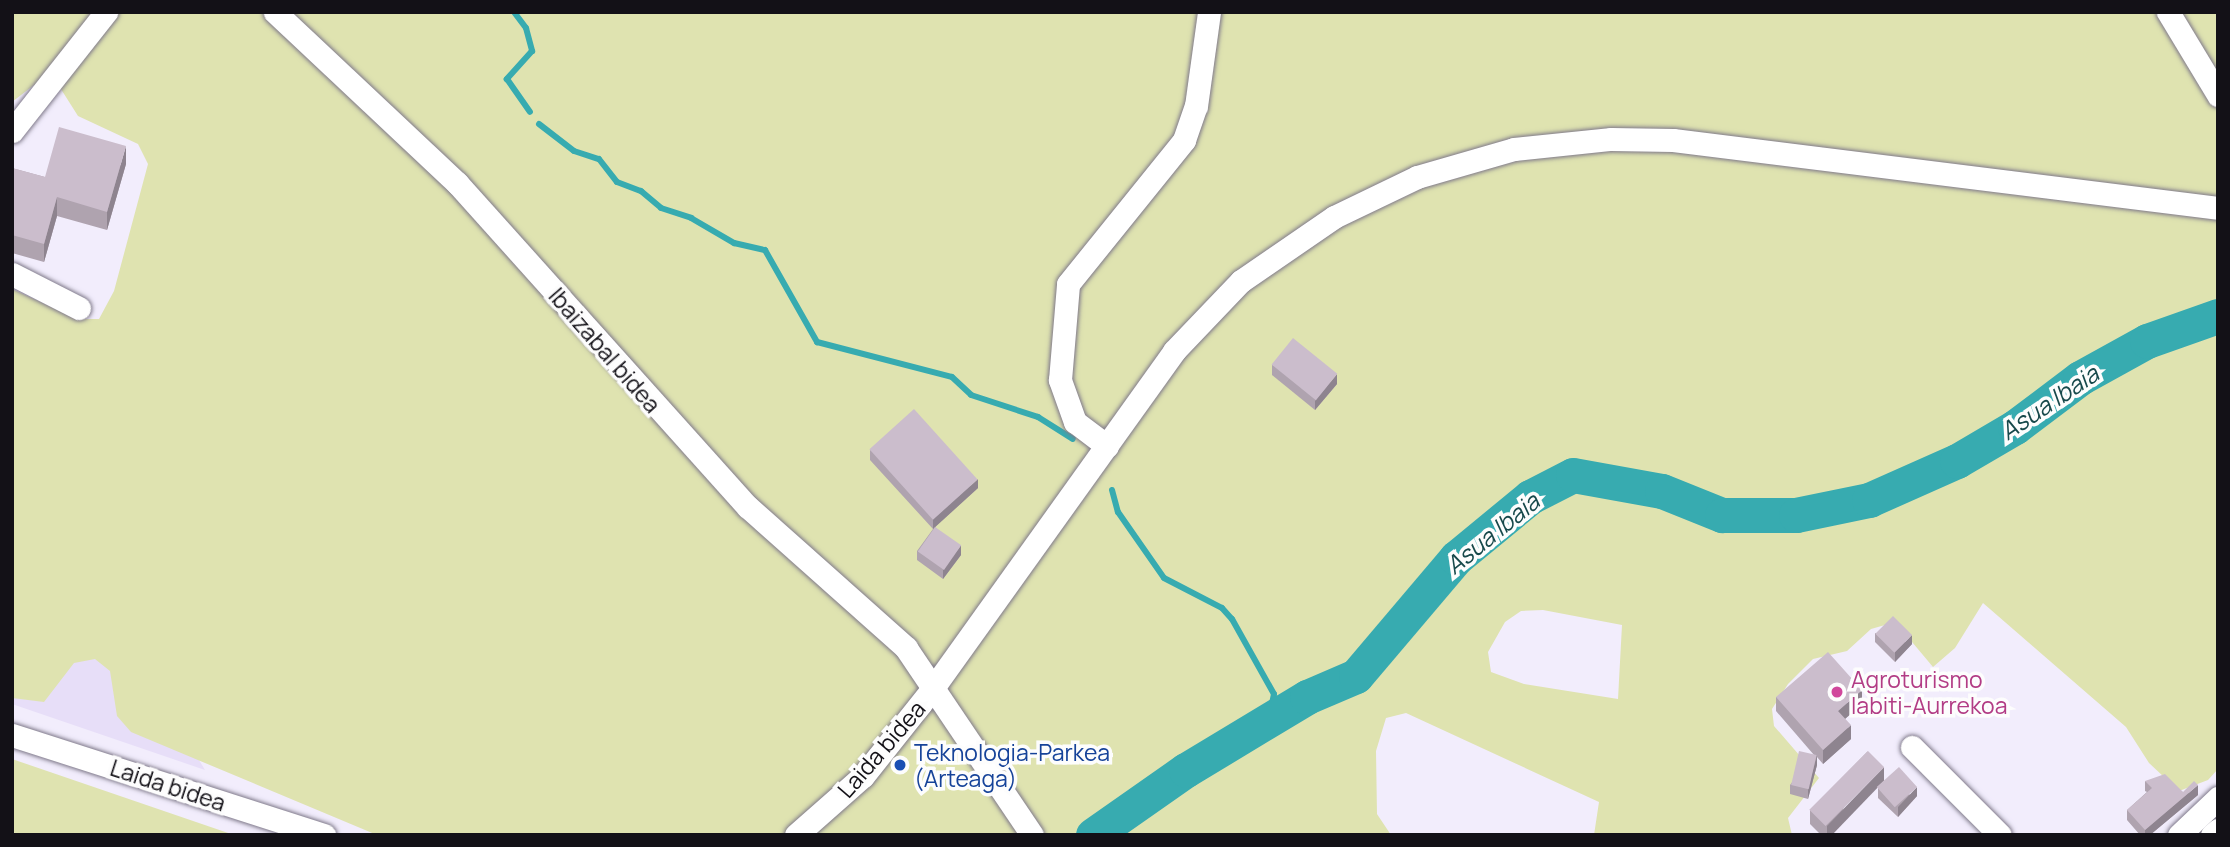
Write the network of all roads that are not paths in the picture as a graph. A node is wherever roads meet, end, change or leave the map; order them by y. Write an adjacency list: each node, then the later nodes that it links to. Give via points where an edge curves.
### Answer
1 (106, 12): 6 (street)
2 (275, 12): 11 (street, Ibaizabal bidea, via 457,183 748,507 906,648)
3 (1209, 12): 10 (street, via 1196,106 1184,140 1068,284 1060,380 1075,422)
4 (2168, 12): 5 (street)
5 (2218, 95)
6 (12, 131)
7 (2218, 208): 10 (street, Laida bidea, via 1673,140 1611,139 1514,149 1418,177 1334,216 1241,281 1174,351)
8 (12, 274): 9 (street)
9 (79, 308)
10 (1107, 446): 11 (street, Laida bidea)
11 (933, 688): 17 (street, Laida bidea, via 863,776); 18 (street, Ibaizabal bidea)
12 (12, 735): 16 (street, Laida bidea)
13 (1912, 747): 19 (street)
14 (2218, 798): 20 (street)
15 (2218, 830): 21 (street)
16 (324, 835)
17 (796, 835)
18 (1032, 835)
19 (2000, 835)
20 (2179, 835)
21 (2212, 835)

